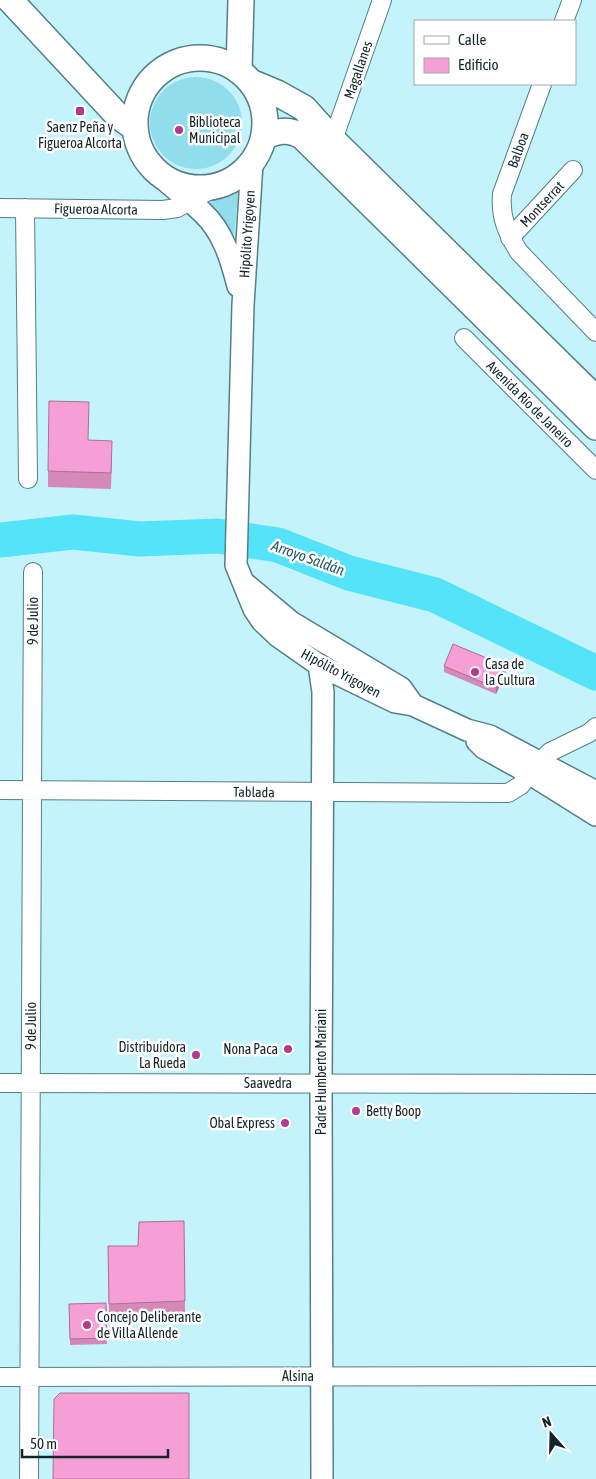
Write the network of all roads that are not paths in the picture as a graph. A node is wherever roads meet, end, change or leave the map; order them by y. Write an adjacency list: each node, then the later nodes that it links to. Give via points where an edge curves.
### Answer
1 (10, 0): 8 (main road, via 118,116)
2 (241, 0): 6 (main road)
3 (382, 0): 10 (street, Magallanes)
4 (572, 0): 5 (street)
5 (564, 20)
6 (246, 76): 8 (main road, via 218,60 195,57 179,60 160,71 145,86 137,106); 9 (main road, via 262,99 266,117); 10 (main road, via 304,108)
7 (542, 85): 18 (street, Balboa, via 502,194 501,207)
8 (135, 128): 13 (main road, via 139,147 150,165)
9 (264, 136): 11 (main road); 23 (main road, via 286,130 303,137)
10 (333, 140): 22 (main road)
11 (252, 163): 14 (main road, via 236,177); 19 (street, Hipólito Yrigoyen)
12 (573, 170): 18 (street, Montserrat)
13 (166, 181): 14 (main road, via 190,189); 15 (street, Hipólito Yrigoyen)
14 (217, 186): 15 (street, Figueroa Alcorta)
15 (190, 202): 17 (street, Figueroa Alcorta, via 163,210); 19 (street, Hipólito Yrigoyen, via 216,228 231,260)
16 (0, 208): 17 (street, Figueroa Alcorta)
17 (25, 208): 25 (street)
18 (510, 238): 20 (street)
19 (242, 305): 27 (street, Hipólito Yrigoyen)
20 (596, 332)
21 (464, 338): 24 (street, Avenida Río de Janeiro)
22 (596, 399)
23 (596, 427)
24 (596, 470)
25 (28, 480)
26 (33, 572): 32 (street, 9 de Julio)
27 (238, 573): 28 (street, Hipólito Yrigoyen, via 262,621 279,637); 29 (street, Hipólito Yrigoyen, via 292,622 401,688)
28 (319, 664): 29 (street, Hipólito Yrigoyen, via 395,702); 34 (street, Padre Humberto Mariani, via 323,692)
29 (414, 705): 31 (street, Hipólito Yrigoyen, via 467,730 484,748)
30 (596, 727): 31 (street, via 550,752)
31 (534, 767): 34 (street, Tablada, via 522,785 508,793); 35 (street); 36 (street)
32 (32, 789): 33 (street, Tablada); 34 (street, Tablada); 39 (street, 9 de Julio)
33 (0, 790)
34 (324, 792): 40 (street, Padre Humberto Mariani)
35 (596, 792)
36 (586, 801): 37 (street)
37 (596, 815)
38 (0, 1083): 39 (street, Saavedra)
39 (30, 1083): 40 (street, Saavedra); 45 (street, 9 de Julio)
40 (321, 1084): 41 (street, Saavedra); 42 (street, Padre Humberto Mariani)
41 (596, 1084)
42 (323, 1376): 43 (street, Alsina); 45 (street, Alsina); 47 (street, Padre Humberto Mariani)
43 (596, 1376)
44 (0, 1377): 45 (street, Alsina)
45 (30, 1377): 46 (street, 9 de Julio)
46 (29, 1479)
47 (322, 1479)

